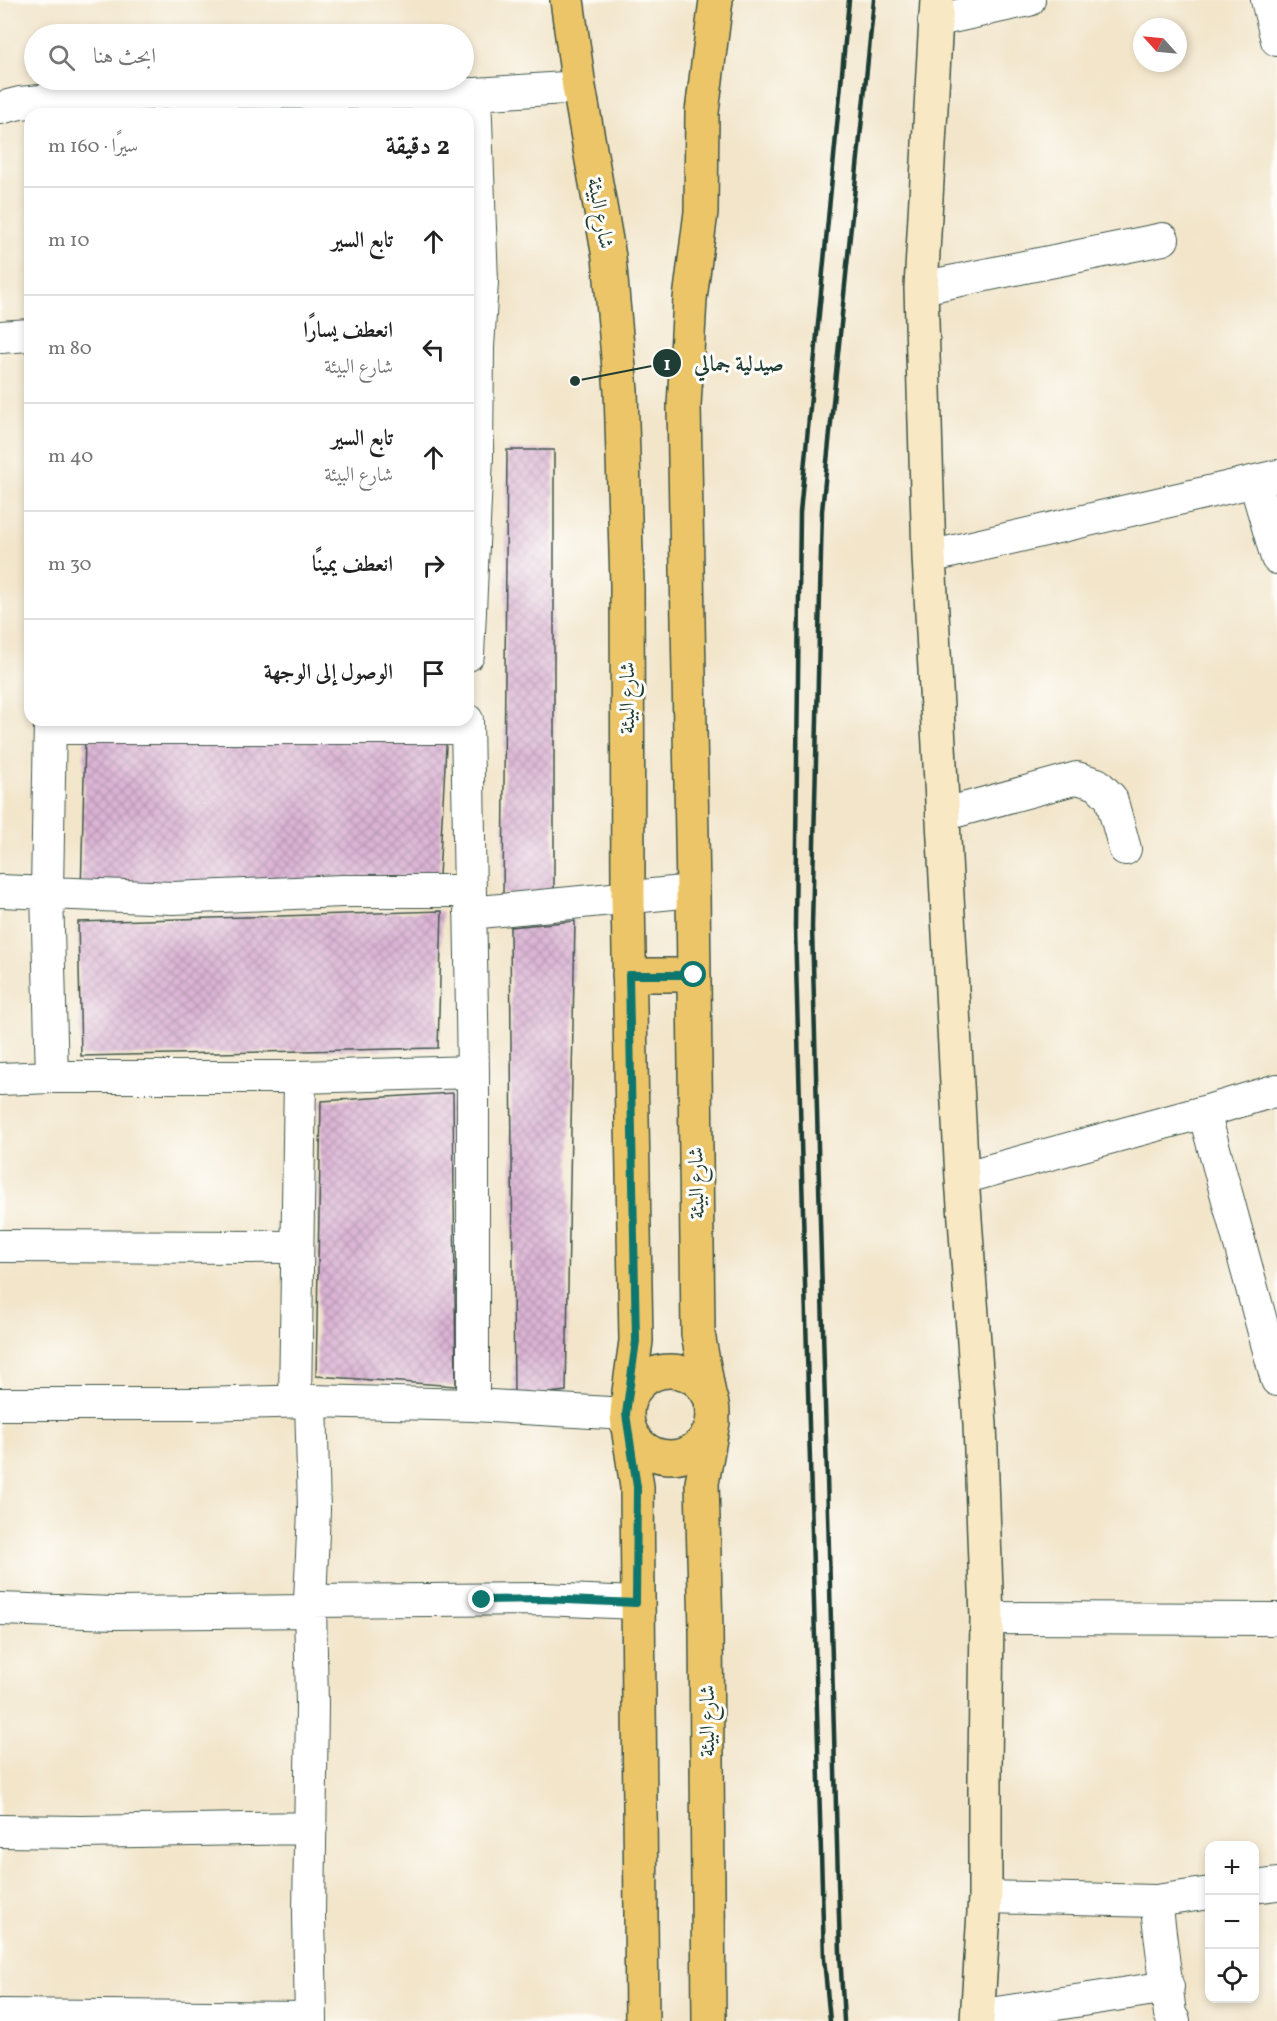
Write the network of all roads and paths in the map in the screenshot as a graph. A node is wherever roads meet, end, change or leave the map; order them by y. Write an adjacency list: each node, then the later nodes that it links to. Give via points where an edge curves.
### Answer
1 (567, 0): 7 (main road, شارع البيئة)
2 (716, 0): 26 (main road, شارع البيئة, via 702,112 701,212 690,299 684,406)
3 (1029, 0): 5 (street)
4 (1267, 0): 6 (street)
5 (935, 11): 12 (street)
6 (1277, 40)
7 (579, 87): 8 (street); 28 (main road, شارع البيئة, via 609,257 621,391 627,584)
8 (475, 94): 9 (street, via 192,92 62,99); 11 (street)
9 (0, 108)
10 (1163, 239): 12 (street)
11 (475, 282): 14 (street)
12 (921, 288): 17 (street)
13 (24, 335): 15 (street)
14 (474, 335)
15 (0, 337)
16 (1266, 479): 17 (street); 18 (street)
17 (929, 557): 23 (street)
18 (1277, 558)
19 (50, 726): 27 (street)
20 (313, 726): 21 (street)
21 (433, 726)
22 (467, 726): 29 (street)
23 (942, 814): 24 (street, via 1077,778 1097,784 1111,798); 38 (street)
24 (1125, 849)
25 (0, 891): 27 (street)
26 (693, 891): 28 (street); 31 (main road, شارع البيئة)
27 (47, 892): 29 (street, via 173,898 342,891); 33 (street)
28 (628, 897): 29 (street); 30 (main road, شارع البيئة)
29 (470, 902): 32 (street)
30 (629, 975): 31 (main road); 46 (main road, شارع البيئة, via 636,1341)
31 (694, 975): 45 (main road, شارع البيئة, via 698,1334)
32 (473, 1072): 34 (street); 44 (street)
33 (52, 1077): 34 (street); 35 (street)
34 (300, 1077): 40 (street)
35 (0, 1079)
36 (1277, 1090): 37 (street)
37 (1204, 1112): 38 (street); 41 (street)
38 (962, 1178): 50 (street, via 980,1424)
39 (0, 1246): 40 (street)
40 (296, 1247): 42 (street)
41 (1277, 1380)
42 (303, 1401): 43 (street); 44 (street); 48 (street, via 314,1510)
43 (0, 1404)
44 (473, 1405): 46 (street)
45 (711, 1408): 46 (main road, via 700,1382 674,1370 660,1371 641,1381); 46 (main road, via 707,1436 686,1454 673,1457 645,1450 635,1440); 64 (main road, شارع البيئة, via 702,1483)
46 (628, 1413): 47 (main road, شارع البيئة, via 637,1487)
47 (636, 1603): 48 (street, via 543,1599); 63 (main road, شارع البيئة)
48 (311, 1606): 49 (street, via 115,1613); 52 (street)
49 (0, 1609)
50 (987, 1618): 51 (street); 57 (street)
51 (1277, 1619)
52 (310, 1828): 53 (street); 61 (street)
53 (0, 1831)
54 (1277, 1884): 55 (street)
55 (1259, 1886)
56 (1205, 1894): 58 (street)
57 (986, 1897): 58 (street); 62 (street)
58 (1156, 1901): 59 (street)
59 (1168, 1987): 62 (street); 65 (street)
60 (0, 2015): 61 (street)
61 (311, 2019)
62 (977, 2019)
63 (642, 2021)
64 (709, 2021)
65 (1174, 2021)

